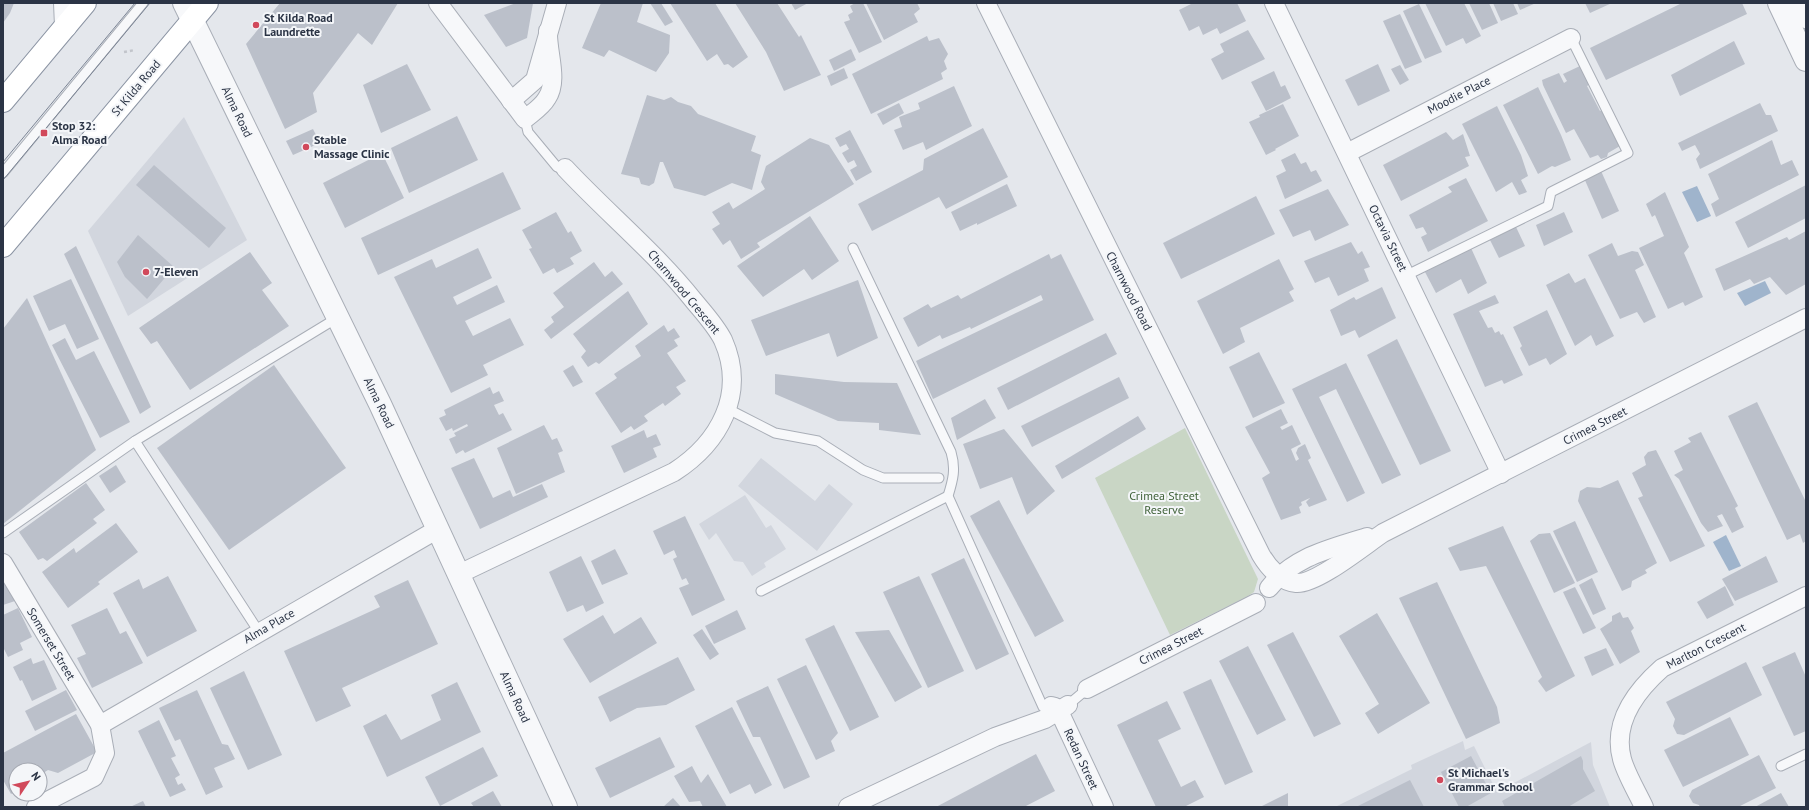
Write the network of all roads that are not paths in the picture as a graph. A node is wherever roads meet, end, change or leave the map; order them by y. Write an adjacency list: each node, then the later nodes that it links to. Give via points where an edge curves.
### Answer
1 (65, 3): 13 (street)
2 (86, 3): 13 (highway)
3 (143, 3): 22 (lane)
4 (207, 3): 11 (highway, St Kilda Road)
5 (438, 3): 18 (street, Charnwood Crescent)
6 (557, 3): 14 (street)
7 (986, 3): 37 (street, Charnwood Road, via 1269,567)
8 (1274, 3): 20 (street, Octavia Street)
9 (1779, 3): 16 (street)
10 (1799, 3): 12 (street)
11 (188, 12): 23 (highway, St Kilda Road); 26 (street, Alma Road)
12 (1806, 17)
13 (66, 26): 17 (highway)
14 (548, 31): 18 (street, via 535,80); 19 (street, via 553,77 551,89 544,102)
15 (1571, 38): 20 (street, Moodie Place); 25 (lane, via 1628,153 1551,192 1548,206)
16 (1806, 60)
17 (3, 101)
18 (511, 101): 19 (street, Charnwood Crescent)
19 (525, 119): 21 (lane, Charnwood Crescent, via 528,132 557,167)
20 (1347, 153): 25 (street, Octavia Street)
21 (565, 168): 28 (street, Charnwood Crescent, via 647,248 713,324 725,345 730,370 731,397)
22 (3, 173)
23 (3, 246)
24 (853, 248): 32 (lane, via 951,452 954,472)
25 (1407, 276): 30 (street, Octavia Street)
26 (337, 318): 29 (lane); 33 (street, Alma Road)
27 (1806, 318): 30 (street, Crimea Street)
28 (728, 410): 31 (lane, via 774,433 818,441 863,470 883,478); 36 (street, Charnwood Crescent, via 721,425 702,449 674,472)
29 (135, 441): 34 (lane); 41 (lane)
30 (1501, 474): 37 (street, Crimea Street, via 1383,533 1328,570 1305,582)
31 (939, 478)
32 (948, 496): 38 (lane); 43 (lane)
33 (438, 529): 36 (street, Alma Road); 41 (street, Alma Place)
34 (3, 533)
35 (3, 563): 44 (street, Somerset Street)
36 (459, 574): 48 (street, Alma Road)
37 (1274, 582): 40 (lane, Crimea Street)
38 (761, 592)
39 (1806, 596): 51 (street, Marlton Crescent, via 1662,668 1645,683 1632,700 1624,717 1620,738 1622,759)
40 (1256, 603): 42 (street, Crimea Street)
41 (259, 632): 44 (street, Alma Place)
42 (1087, 689): 43 (lane, Crimea Street)
43 (1057, 708): 49 (street, Crimea Street); 50 (street, Redan Street)
44 (100, 725): 47 (street, via 105,753 94,776)
45 (1806, 754): 46 (lane)
46 (1781, 766)
47 (36, 807)
48 (566, 807)
49 (848, 807)
50 (1104, 807)
51 (1644, 807)

